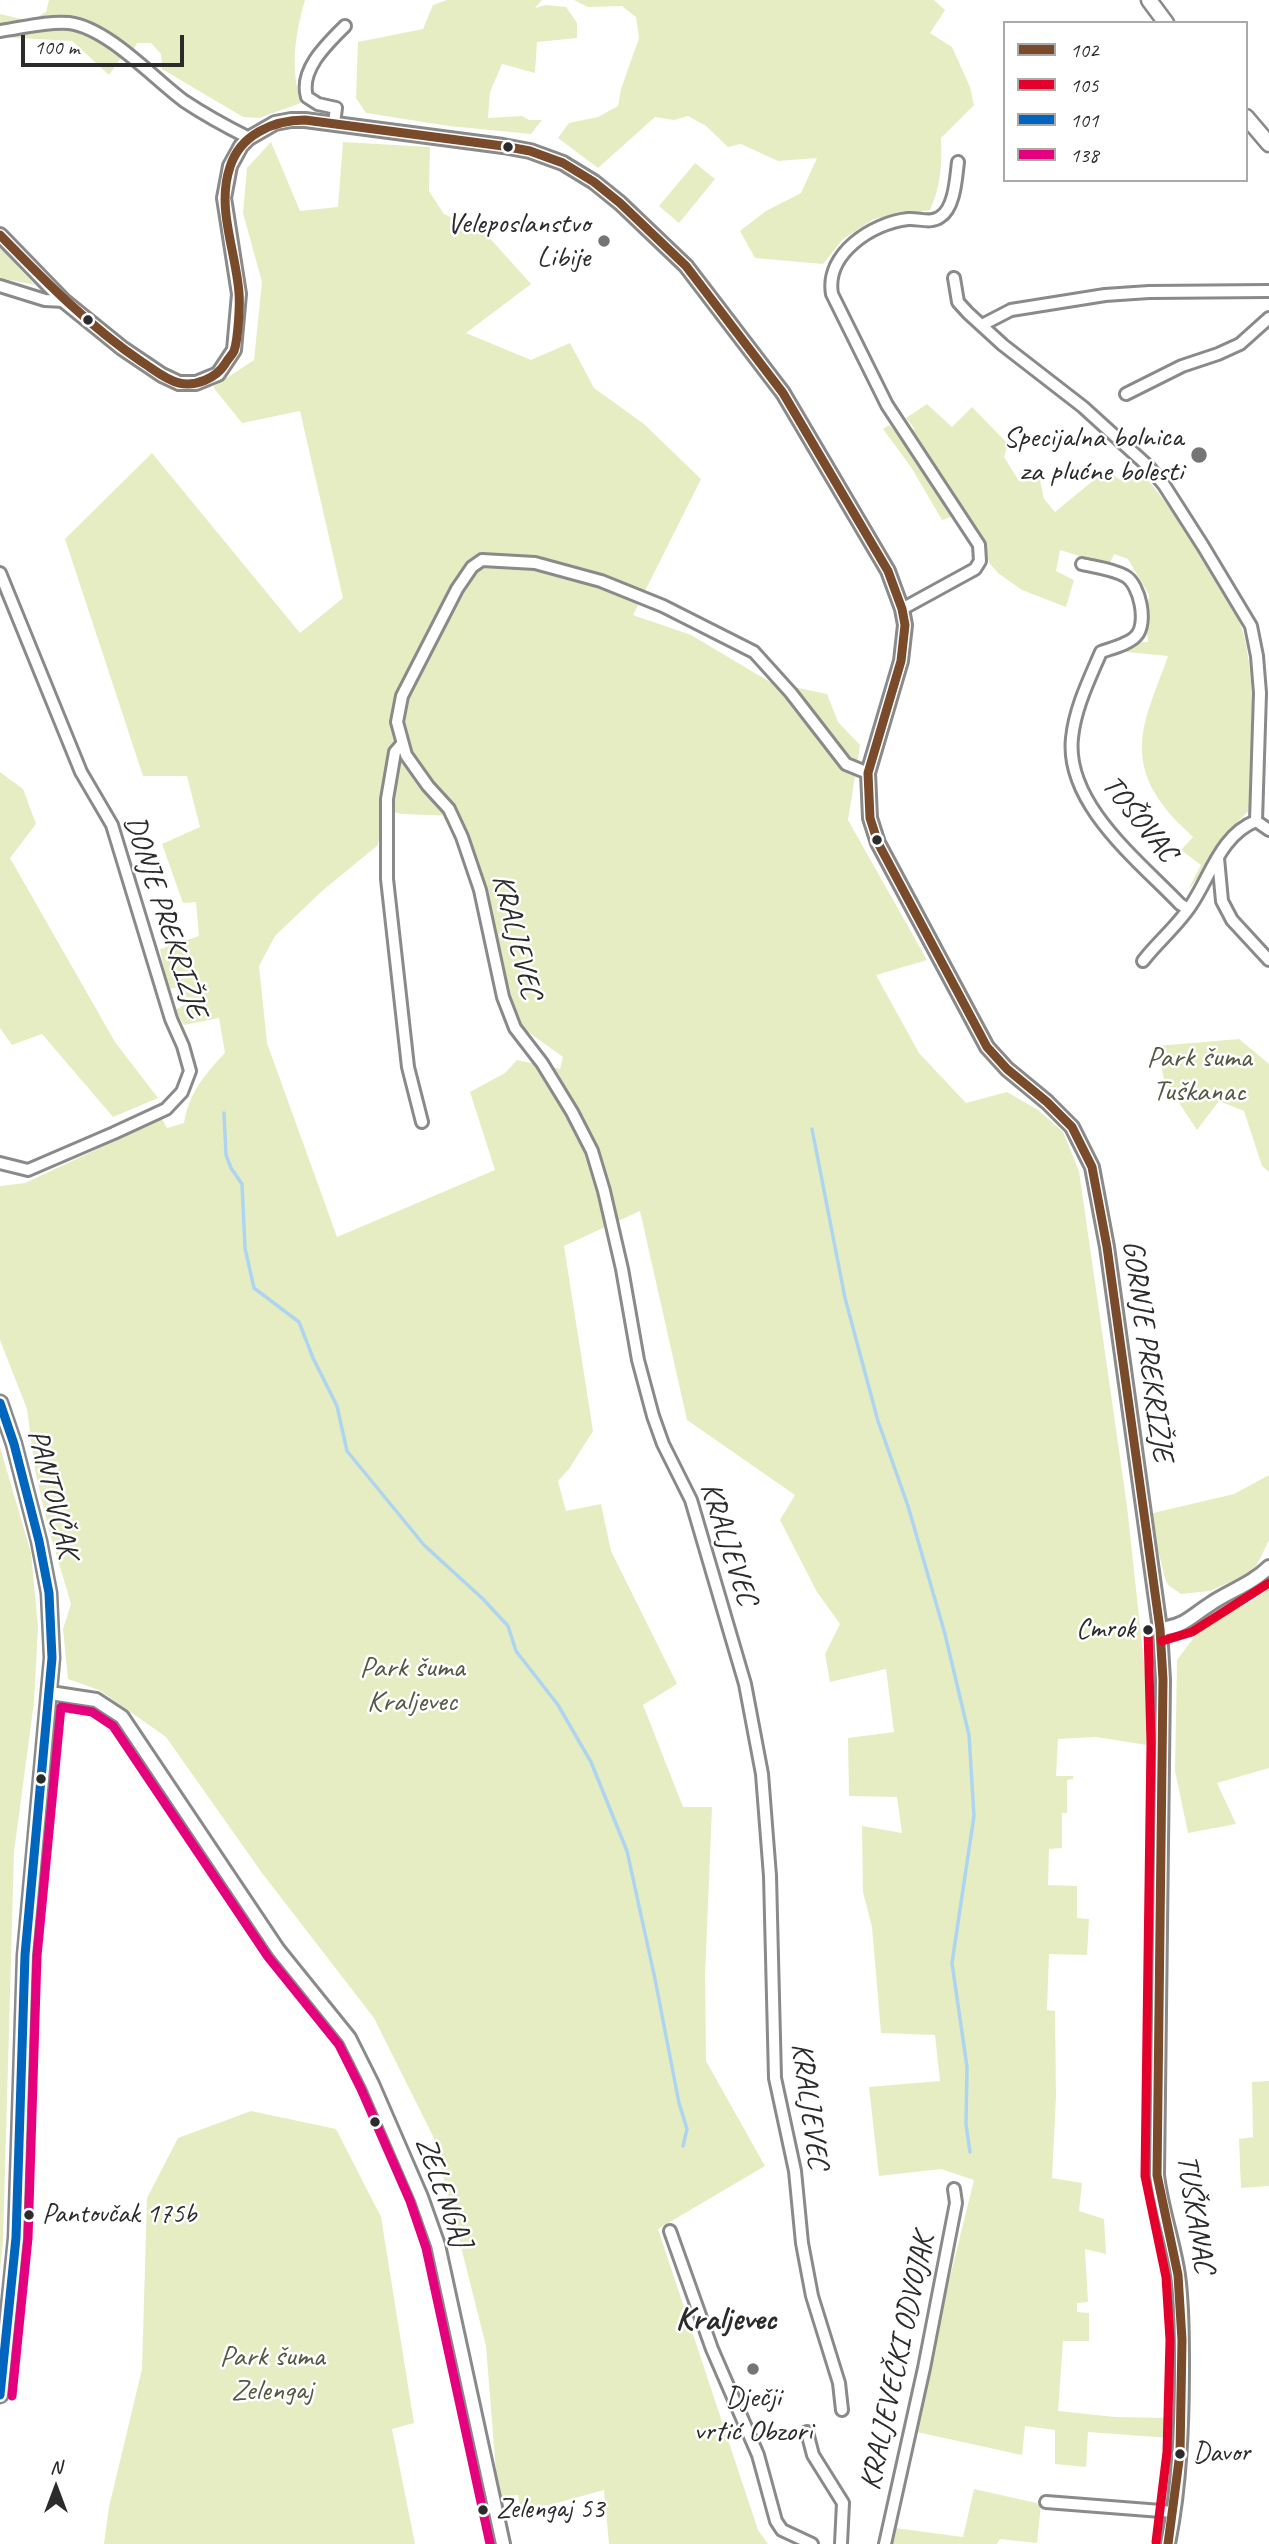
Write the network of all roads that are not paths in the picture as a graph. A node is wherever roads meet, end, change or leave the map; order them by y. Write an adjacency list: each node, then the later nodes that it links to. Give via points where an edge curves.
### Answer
1 (1149, 0): 2 (main road)
2 (1165, 21)
3 (345, 26): 6 (street, via 307,74 304,87 307,97 336,108)
4 (0, 31): 7 (street, via 68,23 90,30 184,100)
5 (1248, 119): 8 (main road)
6 (334, 123): 7 (street, GORNJE PREKRIŽJE, via 290,120); 20 (street, GORNJE PREKRIŽJE, via 530,151 563,163 620,203 686,266 783,393 888,570)
7 (249, 138): 14 (street, via 226,178 224,198 239,294 234,350 218,374 196,383 179,383 162,375)
8 (1269, 144)
9 (958, 162): 20 (street, via 943,216 875,229 852,244 829,282 887,405 979,545 980,561 975,569)
10 (0, 235): 14 (street)
11 (954, 278): 16 (street, via 958,302)
12 (0, 286): 14 (street)
13 (1269, 291): 16 (street, via 1105,295 1011,310)
14 (64, 301)
15 (1269, 318): 17 (street, via 1240,344)
16 (982, 325): 23 (street, via 1149,467 1251,626 1260,693)
17 (1126, 394)
18 (1082, 564): 26 (street, TOŠOVAC, via 1134,583 1141,619 1134,639 1101,652 1081,700 1072,738 1078,783 1101,821)
19 (0, 573): 30 (street, DONJE PREKRIŽJE, via 81,772 112,825 190,1071 182,1092 166,1109 28,1170)
20 (902, 609): 22 (street, GORNJE PREKRIŽJE, via 901,661)
21 (402, 744): 22 (street, KRALJEVEC, via 397,722 402,696 457,589 482,560 511,561 601,581 754,652 846,764); 29 (street, KRALJEVEC, via 395,752 387,799 387,879 408,1067); 38 (street, KRALJEVEC, via 428,786 449,808 462,837 515,1028 554,1083 592,1151 653,1416 691,1500 745,1684 762,1774 770,1876 775,2078 795,2171 812,2296 839,2383)
22 (868, 773): 33 (street, GORNJE PREKRIŽJE, via 870,818 878,843 974,1024 1007,1069 1072,1127 1092,1167)
23 (1256, 821): 24 (street); 25 (street, via 1238,831)
24 (1269, 830)
25 (1218, 858): 26 (street); 27 (street, via 1222,901 1232,920)
26 (1188, 909): 28 (street)
27 (1269, 960)
28 (1143, 961)
29 (422, 1122)
30 (0, 1163)
31 (0, 1404): 34 (main road, PANTOVČAK, via 46,1573 52,1623)
32 (1269, 1567): 33 (street, via 1188,1622)
33 (1160, 1629): 41 (street, TUŠKANAC, via 1163,1755 1157,2175 1181,2305 1182,2411)
34 (50, 1693): 37 (main road, PANTOVČAK, via 25,1955 16,2238); 42 (street, ZELENGAJ, via 96,1700 122,1717 278,1950 349,2038 438,2245)
35 (954, 2189): 45 (street, KRALJEVEČKI ODVOJAK, via 956,2203)
36 (670, 2231): 43 (street, via 712,2349 758,2455 776,2521 787,2533)
37 (0, 2395)
38 (842, 2410)
39 (807, 2432): 44 (street, via 813,2455 843,2503)
40 (1046, 2502): 41 (street)
41 (1174, 2512): 46 (street, TUŠKANAC)
42 (503, 2544)
43 (812, 2544)
44 (841, 2544)
45 (885, 2544)
46 (1168, 2544)

